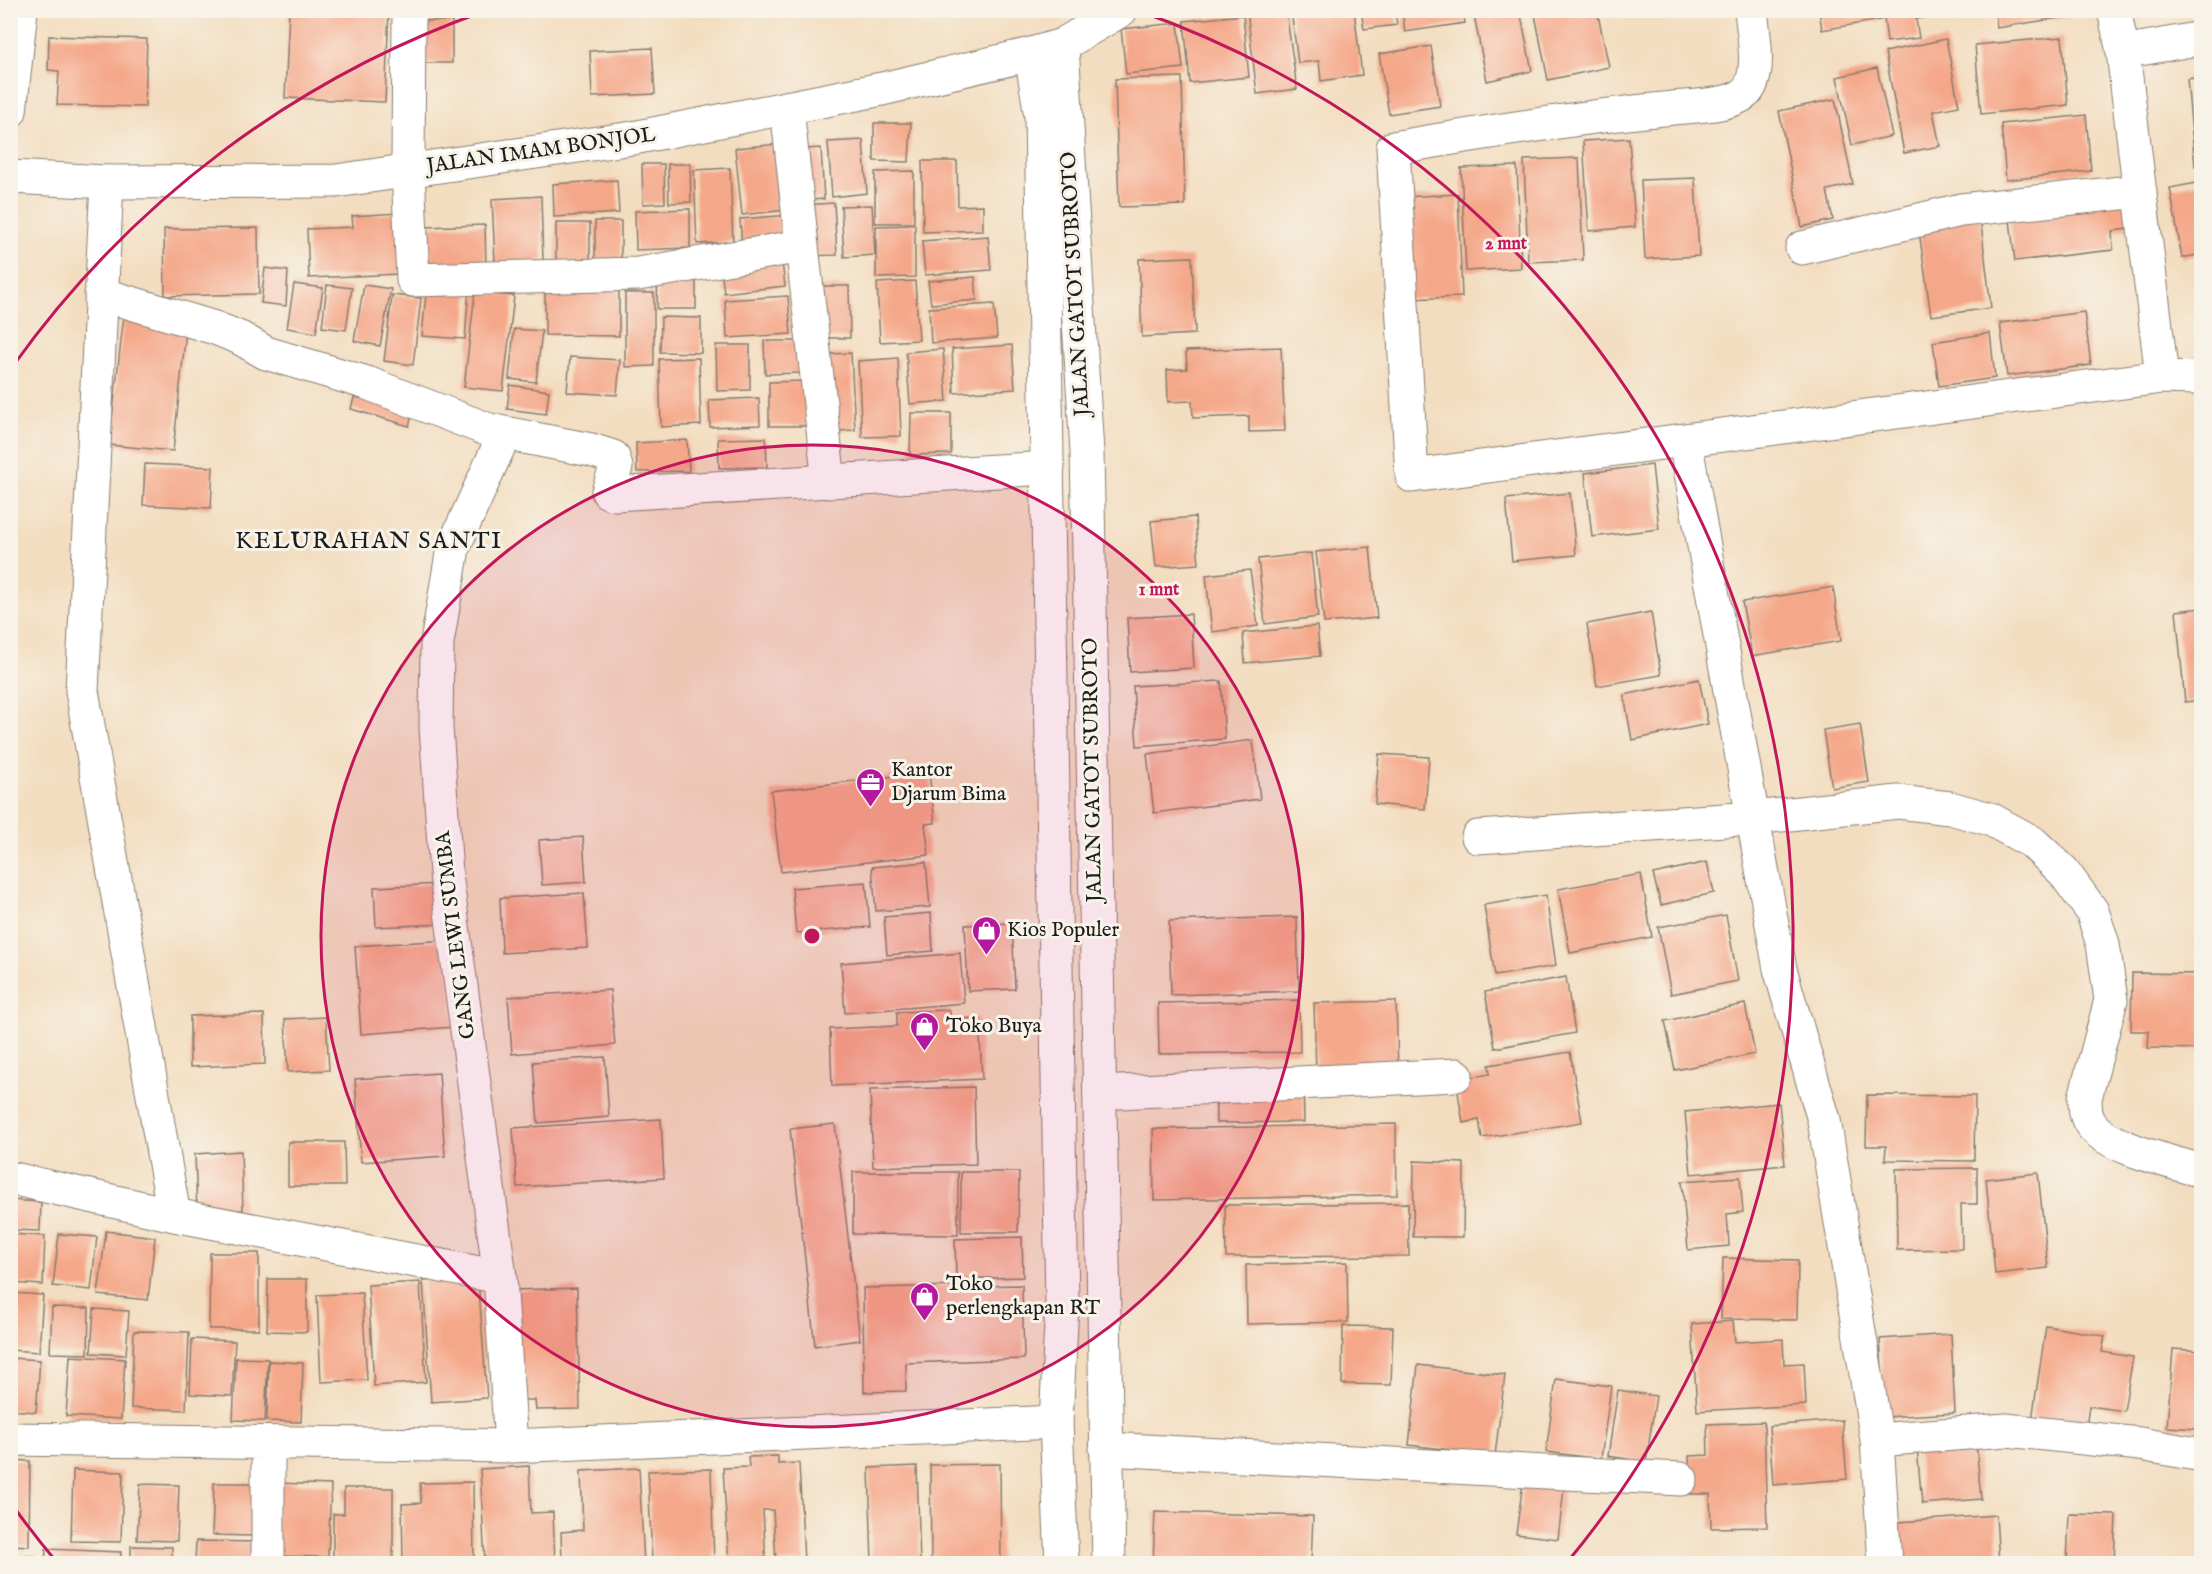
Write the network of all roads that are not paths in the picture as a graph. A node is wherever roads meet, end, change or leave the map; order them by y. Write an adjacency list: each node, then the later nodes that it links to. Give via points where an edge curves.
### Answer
1 (21, 10): 11 (street)
2 (409, 10): 12 (street)
3 (1121, 10): 7 (street)
4 (1751, 10): 22 (street, via 1755,70 1748,90 1736,99 1615,113 1393,148 1412,476)
5 (2114, 10): 8 (street)
6 (2202, 38): 8 (street)
7 (1062, 45): 9 (street, JALAN IMAM BONJOL); 28 (street, JALAN GATOT SUBROTO, via 1087,452)
8 (2123, 52): 15 (street)
9 (1031, 54): 10 (street, JALAN IMAM BONJOL); 23 (street, JALAN GATOT SUBROTO, via 1041,116)
10 (788, 108): 12 (street, JALAN IMAM BONJOL, via 633,138); 16 (street)
11 (10, 111)
12 (408, 170): 14 (street, JALAN IMAM BONJOL, via 336,181); 16 (street, via 413,280 638,274)
13 (10, 177): 14 (street, JALAN IMAM BONJOL)
14 (107, 182): 18 (street)
15 (2140, 191): 17 (street, via 1961,210); 20 (street)
16 (802, 246): 24 (street)
17 (1802, 248)
18 (102, 294): 21 (street, via 216,328 266,353 367,383); 31 (street, via 82,691)
19 (2202, 376): 20 (street)
20 (2162, 377): 22 (street)
21 (504, 435): 24 (street, via 613,457 616,467 608,492 614,494); 32 (street, GANG LEWI SUMBA, via 453,548 437,643 436,727 446,874)
22 (1685, 440): 25 (street)
23 (1048, 468): 24 (street); 33 (street, JALAN GATOT SUBROTO, via 1062,1304)
24 (829, 482)
25 (1754, 818): 26 (street); 29 (street, via 1898,802 1950,808 1990,819 2032,842 2063,871 2092,911 2103,944 2111,1000 2085,1098 2090,1123 2115,1143); 36 (street, via 1780,969 1824,1120)
26 (1478, 837)
27 (1456, 1075): 28 (street)
28 (1100, 1094): 34 (street, JALAN GATOT SUBROTO)
29 (2202, 1171)
30 (10, 1178): 31 (street)
31 (174, 1215): 32 (street)
32 (500, 1278): 38 (street, GANG LEWI SUMBA)
33 (1056, 1422): 34 (street); 38 (street); 42 (street, JALAN GATOT SUBROTO)
34 (1105, 1434): 40 (street); 43 (street, JALAN GATOT SUBROTO)
35 (10, 1439): 37 (street)
36 (1877, 1440): 39 (street, via 2006,1430 2140,1444); 44 (street)
37 (268, 1443): 38 (street); 41 (street)
38 (511, 1446)
39 (2202, 1455)
40 (1681, 1479)
41 (268, 1563)
42 (1062, 1563)
43 (1109, 1563)
44 (1886, 1563)

